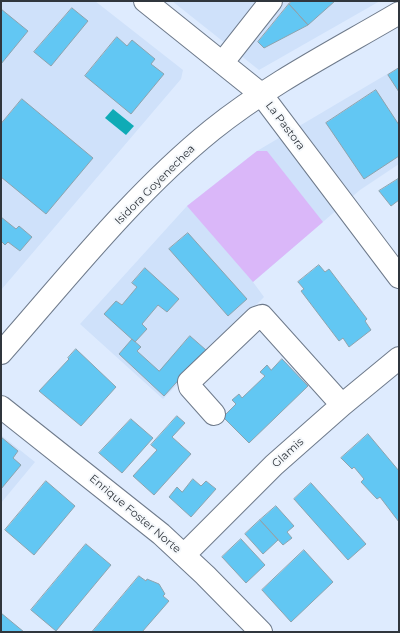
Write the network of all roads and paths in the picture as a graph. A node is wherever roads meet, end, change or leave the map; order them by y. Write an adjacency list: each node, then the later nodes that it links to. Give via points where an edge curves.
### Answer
1 (145, 1): 4 (street, La Pastora)
2 (271, 1): 4 (street)
3 (399, 13): 5 (street, Isidora Goyenechea)
4 (223, 62): 5 (street, La Pastora)
5 (261, 94): 6 (street, La Pastora); 7 (street, Isidora Goyenechea, via 213,129 167,169 98,242)
6 (399, 277)
7 (1, 353)
8 (399, 358): 9 (street, Glamis)
9 (342, 405): 11 (street, via 262,316 256,318 189,382 190,387); 12 (street, Glamis, via 274,466)
10 (1, 407): 12 (street, Enrique Foster Norte, via 137,514)
11 (214, 414)
12 (184, 555): 13 (street, Enrique Foster Norte)
13 (261, 632)

